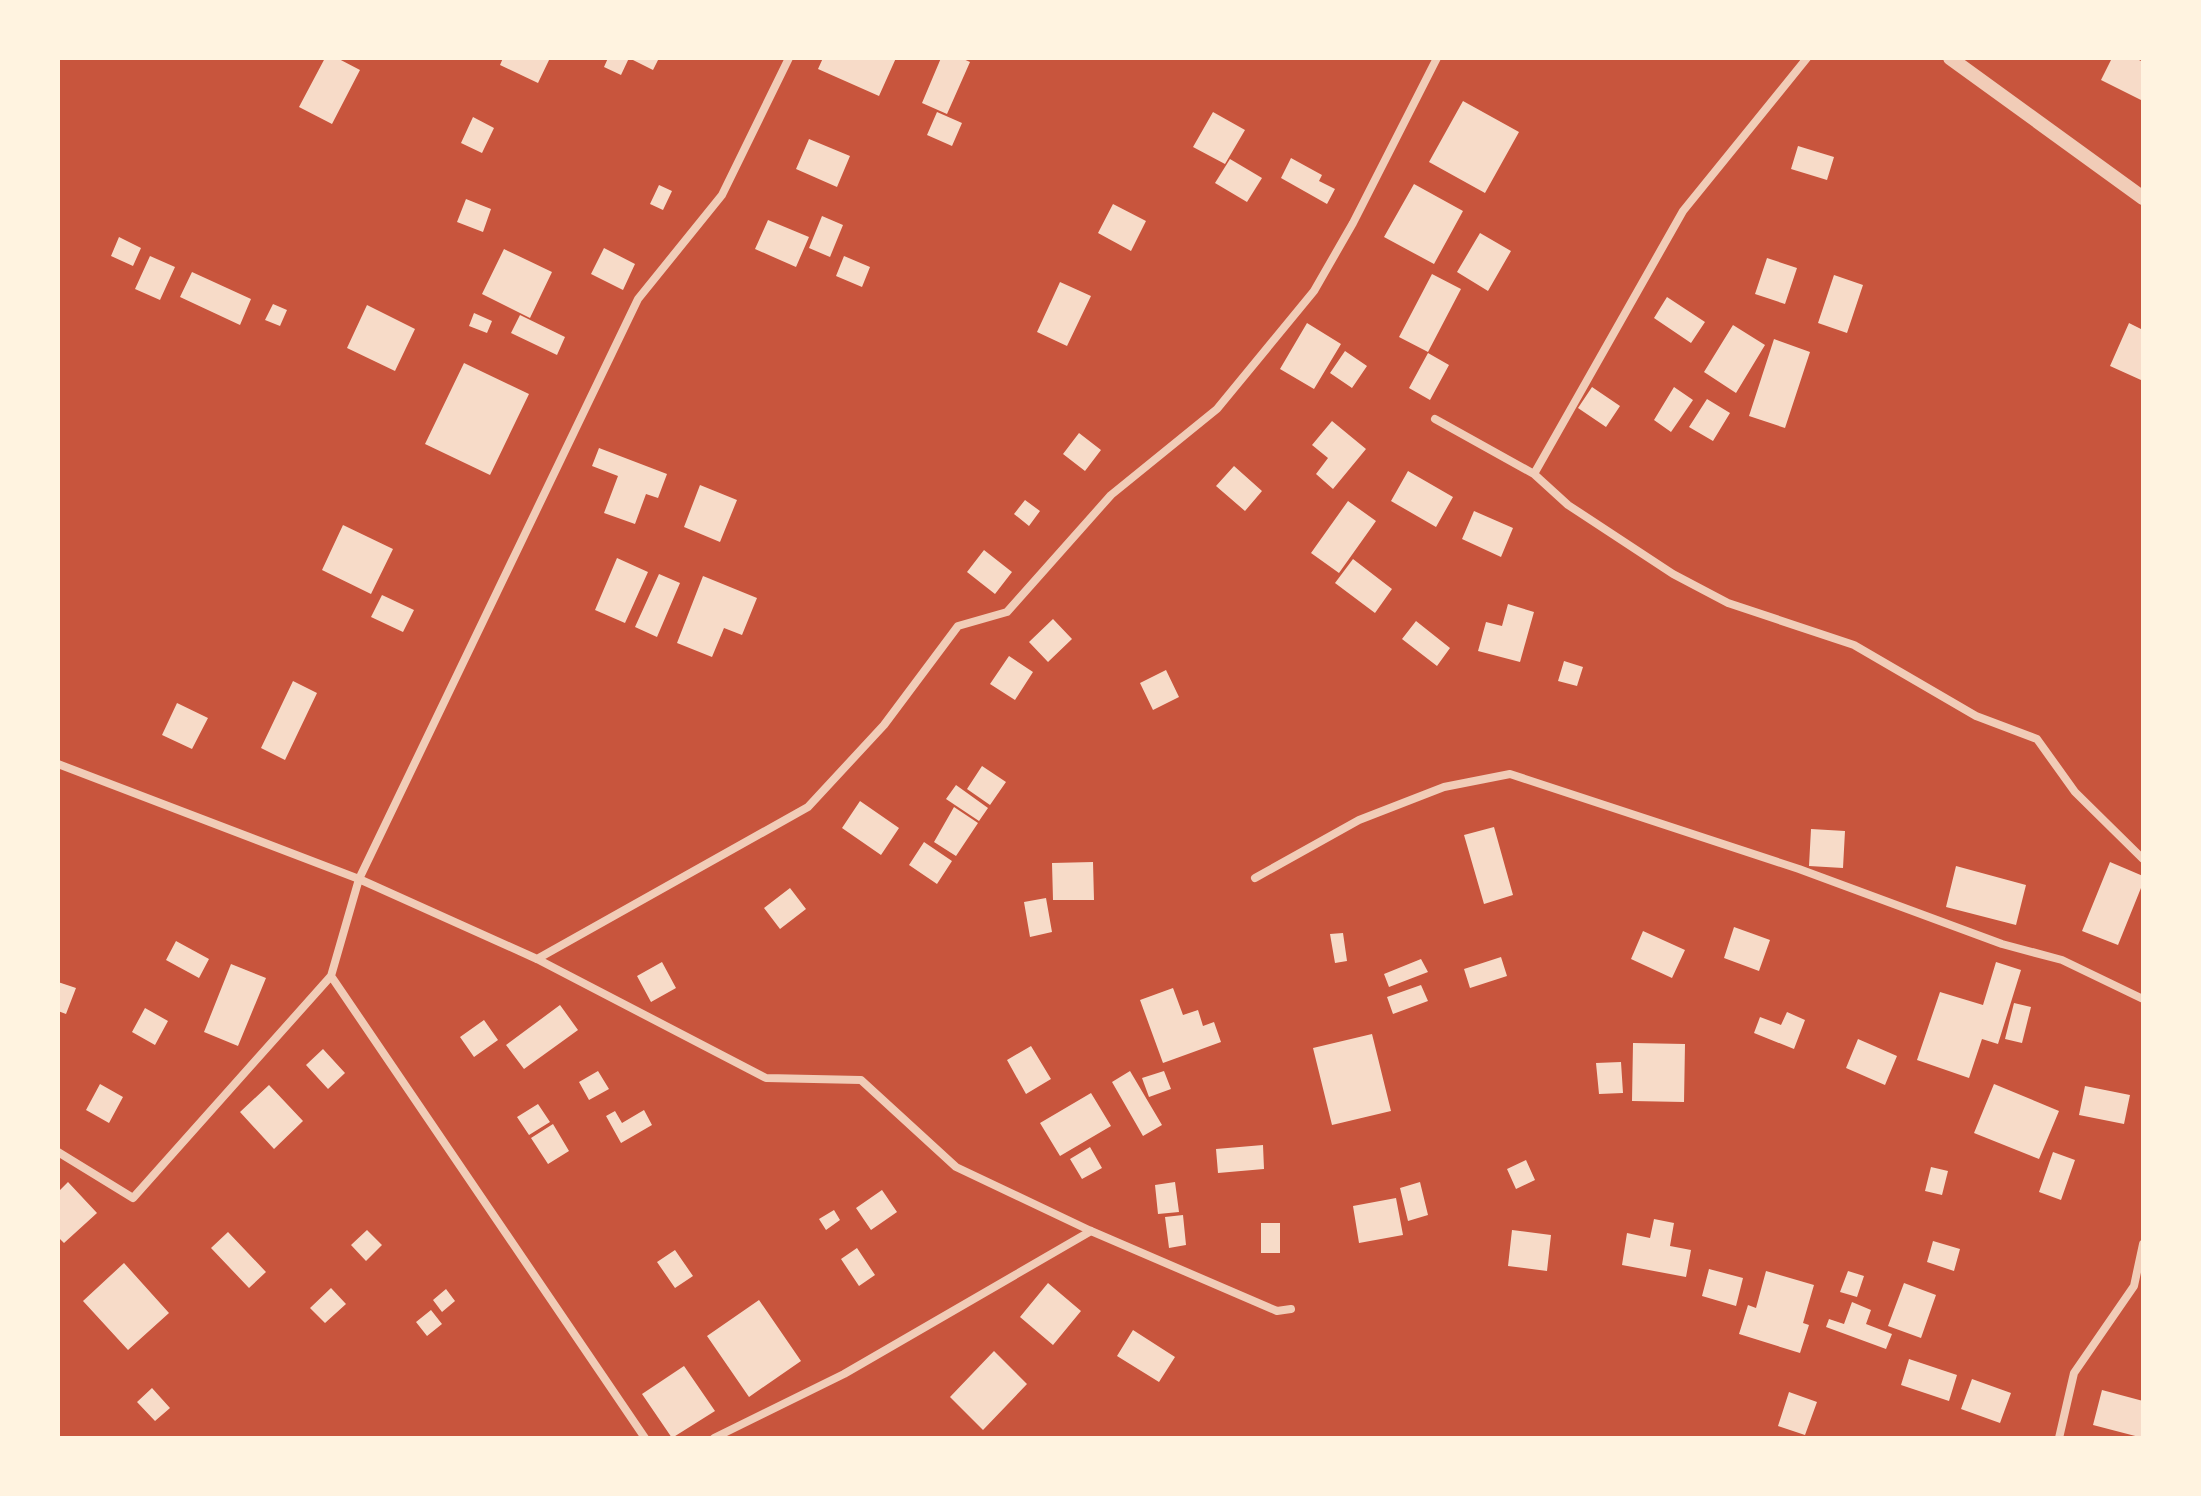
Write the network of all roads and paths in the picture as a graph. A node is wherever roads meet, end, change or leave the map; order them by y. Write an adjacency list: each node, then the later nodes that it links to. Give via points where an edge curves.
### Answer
1 (789, 58): 11 (street, via 722,195 638,299)
2 (1437, 58): 12 (street, via 1314,291 1217,409 1111,495 1007,612 958,626 884,725 808,807)
3 (1807, 58): 7 (street, via 1683,211)
4 (1950, 58): 5 (street)
5 (2143, 198)
6 (1435, 419): 7 (street)
7 (1534, 474): 9 (street, via 1568,505 1728,603 1854,645 1976,716 2037,739 2075,792)
8 (58, 764): 11 (street)
9 (2143, 859)
10 (1255, 878): 14 (street, via 1359,820 1444,787 1510,774 2062,960)
11 (359, 879): 12 (street); 13 (street)
12 (537, 959): 16 (street, via 766,1078 861,1080 956,1167)
13 (331, 976): 15 (street, via 133,1198); 20 (street)
14 (2143, 999)
15 (58, 1152)
16 (1091, 1231): 19 (street, via 1277,1311); 21 (street, via 844,1374)
17 (2143, 1244): 18 (street)
18 (2138, 1287): 22 (street, via 2074,1373)
19 (1291, 1309)
20 (645, 1438)
21 (714, 1438)
22 (2059, 1438)

